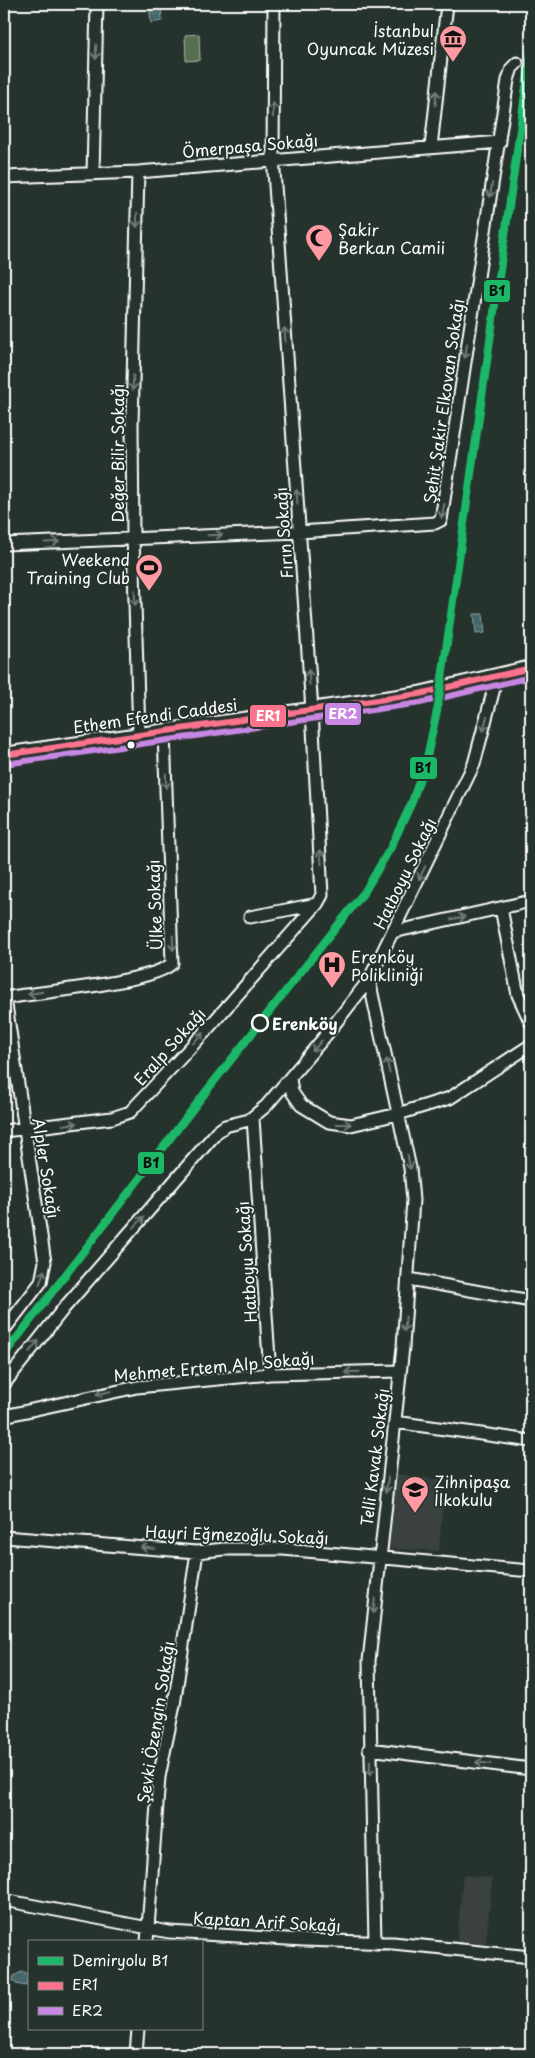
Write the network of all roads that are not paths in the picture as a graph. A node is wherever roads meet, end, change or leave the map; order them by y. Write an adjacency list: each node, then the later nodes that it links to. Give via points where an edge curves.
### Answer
1 (97, 4): 9 (street, one-way to 9)
2 (274, 4): 7 (street, Fırın Sokağı, one-way to 2)
3 (447, 4): 6 (street, one-way to 3)
4 (517, 62): 5 (street, Şehit Şakir Elkovan Sokağı, via 508,77)
5 (500, 142): 6 (street, Ömerpaşa Sokağı); 11 (street, Şehit Şakir Elkovan Sokağı, one-way to 11, via 441,520)
6 (431, 147): 7 (street, Ömerpaşa Sokağı)
7 (273, 159): 8 (street, Ömerpaşa Sokağı); 11 (street, Fırın Sokağı, one-way to 7)
8 (138, 172): 9 (street, Ömerpaşa Sokağı); 12 (street, Değer Bilir Sokağı, one-way to 12, via 132,407)
9 (93, 174): 10 (street, Ömerpaşa Sokağı)
10 (4, 176)
11 (299, 532): 12 (street, Şehit Şakir Elkovan Sokağı, one-way to 11); 16 (street, Fırın Sokağı, one-way to 11)
12 (133, 537): 13 (street, Şehit Şakir Elkovan Sokağı, one-way to 12); 18 (street, Değer Bilir Sokağı, one-way to 18)
13 (4, 544)
14 (531, 668): 15 (main road)
15 (497, 677): 16 (main road, Ethem Efendi Caddesi, via 418,694); 24 (street, Hatboyu Sokağı, one-way to 24, via 474,764)
16 (312, 710): 17 (main road, Ethem Efendi Caddesi); 21 (street, Fırın Sokağı, one-way to 16, via 322,888)
17 (164, 732): 18 (main road, Ethem Efendi Caddesi); 26 (street, Ülke Sokağı, one-way to 26, via 172,963 162,971 127,980)
18 (139, 735): 19 (main road, Ethem Efendi Caddesi)
19 (4, 754)
20 (531, 901): 22 (street)
21 (317, 904): 23 (street); 34 (street, Eralp Sokağı, one-way to 21, via 112,1118 130,1112)
22 (501, 908): 24 (street, one-way to 22); 27 (street, via 518,995)
23 (250, 917)
24 (393, 932): 25 (street, Hatboyu Sokağı)
25 (369, 980): 29 (street, Hatboyu Sokağı, one-way to 29); 32 (street, Telli Kavak Sokağı, one-way to 25)
26 (4, 998): 34 (street, Alpler Sokağı)
27 (531, 1023)
28 (531, 1045): 32 (street, via 456,1096)
29 (290, 1078): 30 (street, Hatboyu Sokağı); 31 (street, via 292,1092)
30 (271, 1100): 31 (street, via 285,1098); 33 (street, Hatboyu Sokağı)
31 (301, 1105): 32 (street, one-way to 32, via 324,1120 340,1125)
32 (398, 1114): 36 (street, Telli Kavak Sokağı, one-way to 36, via 413,1194)
33 (252, 1118): 40 (street, Hatboyu Sokağı); 41 (street, one-way to 33, via 64,1308 217,1132 225,1126)
34 (25, 1129): 35 (street, Eralp Sokağı); 38 (street, Alpler Sokağı, one-way to 34, via 40,1282 44,1268)
35 (4, 1131)
36 (409, 1279): 37 (street); 39 (street, Telli Kavak Sokağı, one-way to 39)
37 (531, 1302)
38 (4, 1330)
39 (400, 1371): 40 (street, Mehmet Ertem Alp Sokağı, one-way to 40); 43 (street, Telli Kavak Sokağı)
40 (270, 1374): 42 (street, Mehmet Ertem Alp Sokağı, one-way to 42, via 125,1388)
41 (4, 1384)
42 (4, 1416)
43 (394, 1422): 44 (street); 47 (street, Telli Kavak Sokağı, one-way to 47)
44 (531, 1441)
45 (4, 1537): 46 (street, Hayri Eğmezoğlu Sokağı, one-way to 45)
46 (197, 1552): 47 (street, Hayri Eğmezoğlu Sokağı, via 277,1549); 52 (street, Şevki Özengin Sokağı, via 174,1705 159,1777)
47 (379, 1557): 48 (street, Hayri Eğmezoğlu Sokağı); 49 (street, Telli Kavak Sokağı, one-way to 49, via 369,1661)
48 (531, 1571)
49 (369, 1749): 50 (street, one-way to 49); 54 (street, Telli Kavak Sokağı, one-way to 54)
50 (531, 1769)
51 (4, 1900): 52 (street, Kaptan Arif Sokağı)
52 (149, 1928): 53 (street, Şevki Özengin Sokağı); 54 (street, Kaptan Arif Sokağı, via 201,1934)
53 (147, 1940)
54 (375, 1942): 56 (street, Kaptan Arif Sokağı)
55 (531, 1944): 56 (street)
56 (530, 1957)
57 (138, 2030): 58 (street)
58 (136, 2054)

